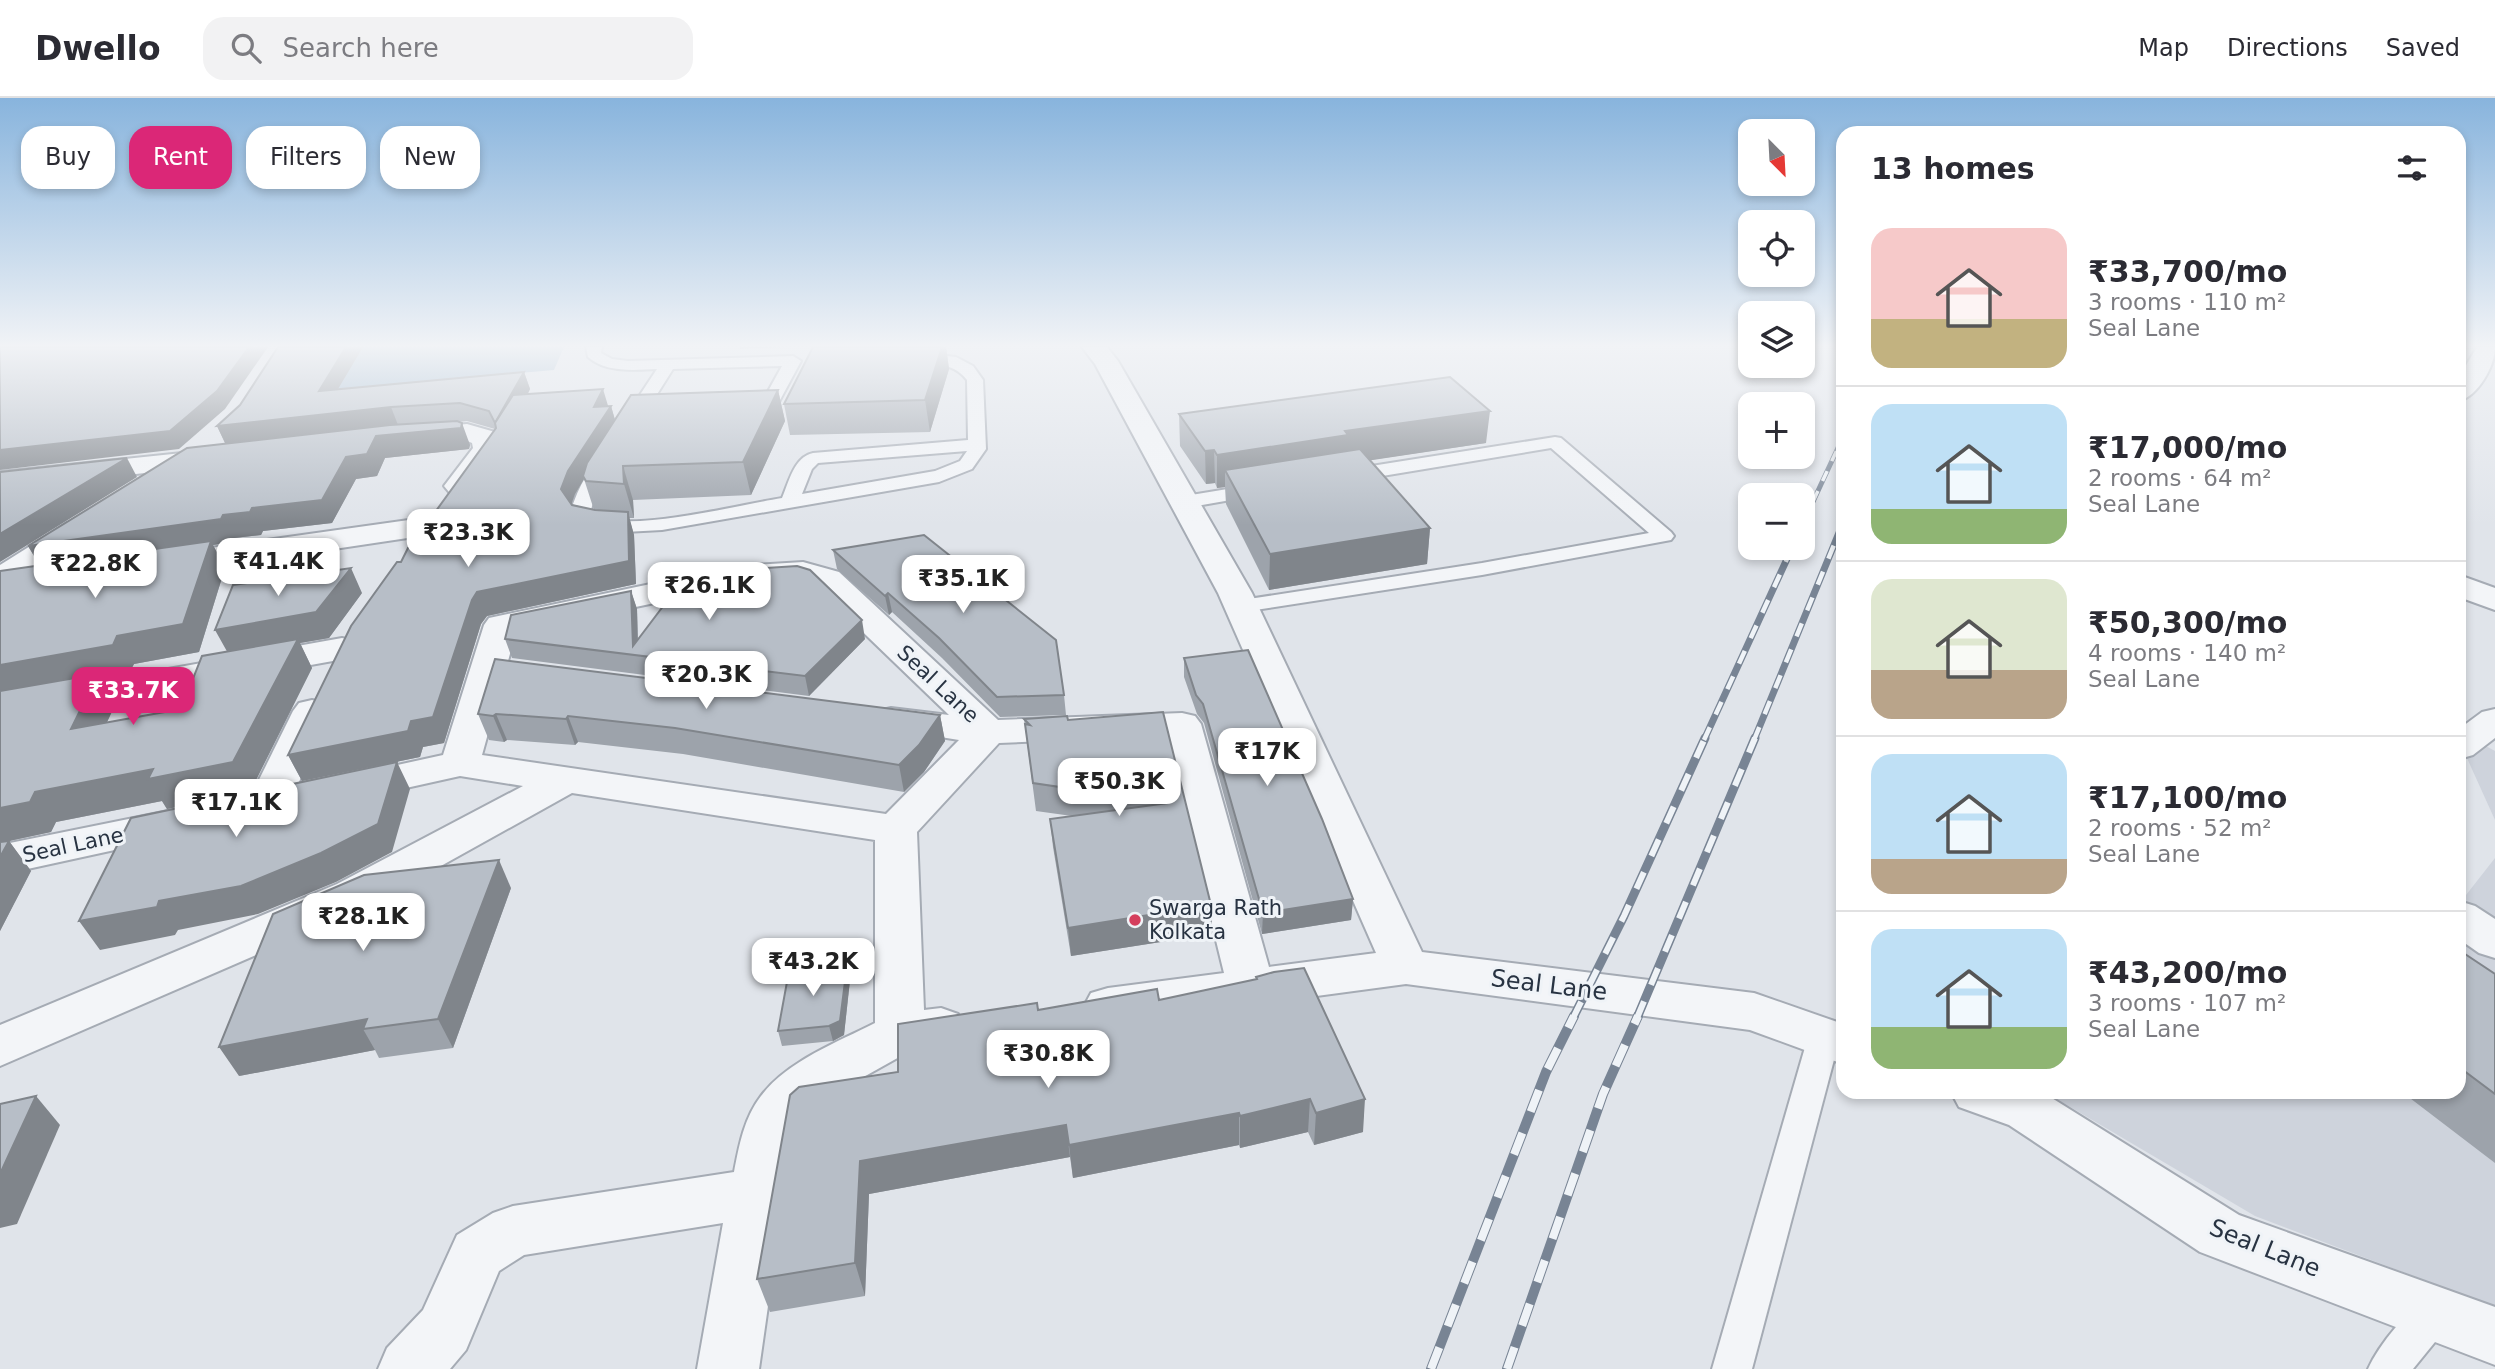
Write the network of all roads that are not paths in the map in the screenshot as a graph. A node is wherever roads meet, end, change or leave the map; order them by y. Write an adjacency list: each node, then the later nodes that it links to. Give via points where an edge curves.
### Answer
1 (641, 406): 6 (lane)
2 (769, 406): 5 (lane)
3 (976, 406): 10 (lane)
4 (1132, 406): 16 (street)
5 (741, 410)
6 (637, 412): 7 (lane); 17 (lane, via 586,495 581,510 587,521 606,527 662,524)
7 (663, 412)
8 (385, 438): 19 (street, via 467,432 485,438 487,448)
9 (229, 444): 11 (street)
10 (978, 445): 17 (lane, via 965,465 939,476); 17 (lane, via 813,458 804,467)
11 (187, 461): 13 (street); 15 (street)
12 (1327, 479): 27 (lane, via 1555,442 1664,536)
13 (0, 481)
14 (1275, 488): 16 (lane)
15 (140, 491)
16 (1185, 502): 27 (street)
17 (789, 503)
18 (105, 513): 22 (street)
19 (430, 526): 20 (street); 21 (street)
20 (406, 559)
21 (134, 569)
22 (0, 579)
23 (54, 580): 24 (street)
24 (0, 588)
25 (2466, 588): 26 (street)
26 (2495, 600)
27 (1242, 606): 42 (street)
28 (488, 668): 29 (street); 33 (street, Seal Lane, via 501,625 736,576 803,572 827,579); 35 (street, Seal Lane)
29 (528, 674)
30 (0, 710): 37 (street, via 350,637)
31 (853, 715): 33 (street, Seal Lane)
32 (2495, 720): 34 (street)
33 (988, 732): 38 (street, Seal Lane); 43 (street, Seal Lane, via 1182,724)
34 (2466, 742)
35 (460, 764): 36 (street, Seal Lane); 37 (street, Seal Lane)
36 (566, 780): 38 (street, Seal Lane); 48 (street, via 353,895)
37 (237, 811): 39 (street, Seal Lane)
38 (896, 829): 46 (street)
39 (0, 860)
40 (2466, 922): 41 (street)
41 (2495, 941)
42 (1406, 967): 43 (street, Seal Lane); 47 (street, Seal Lane, via 1754,1012)
43 (1251, 987): 44 (street, Seal Lane)
44 (1075, 1010)
45 (981, 1022): 46 (street)
46 (900, 1033): 50 (street, via 822,1076 779,1110 770,1129)
47 (1833, 1041): 55 (lane)
48 (0, 1046)
49 (1997, 1099): 51 (street, Seal Lane, via 2028,1110 2220,1234)
50 (757, 1192): 53 (street, via 513,1231 477,1252 446,1330); 54 (street)
51 (2434, 1313): 52 (street, Seal Lane); 56 (lane)
52 (2495, 1336)
53 (409, 1369)
54 (728, 1369)
55 (1732, 1369)
56 (2388, 1369)

